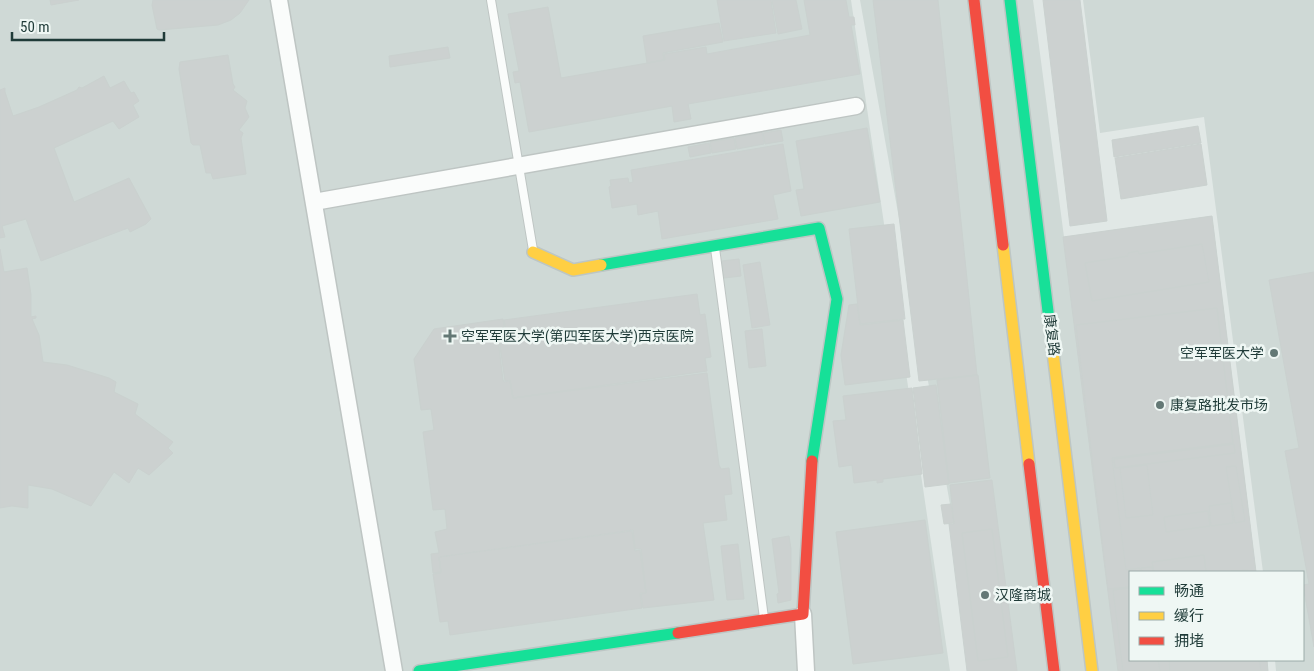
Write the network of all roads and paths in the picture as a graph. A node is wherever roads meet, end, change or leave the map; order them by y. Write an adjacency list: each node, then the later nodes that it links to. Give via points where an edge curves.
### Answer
1 (279, 0): 7 (street)
2 (491, 0): 6 (lane)
3 (974, 0): 15 (main road)
4 (1010, 0): 16 (main road, 康复路)
5 (856, 106): 6 (street)
6 (519, 166): 7 (street); 9 (lane)
7 (314, 202): 12 (street)
8 (714, 246): 9 (main road, via 573,270); 10 (main road, via 819,228 837,299 811,464); 11 (lane)
9 (533, 252)
10 (802, 614): 11 (main road); 14 (street)
11 (764, 620): 13 (main road)
12 (394, 671)
13 (419, 671)
14 (806, 671)
15 (1054, 671)
16 (1092, 671)

